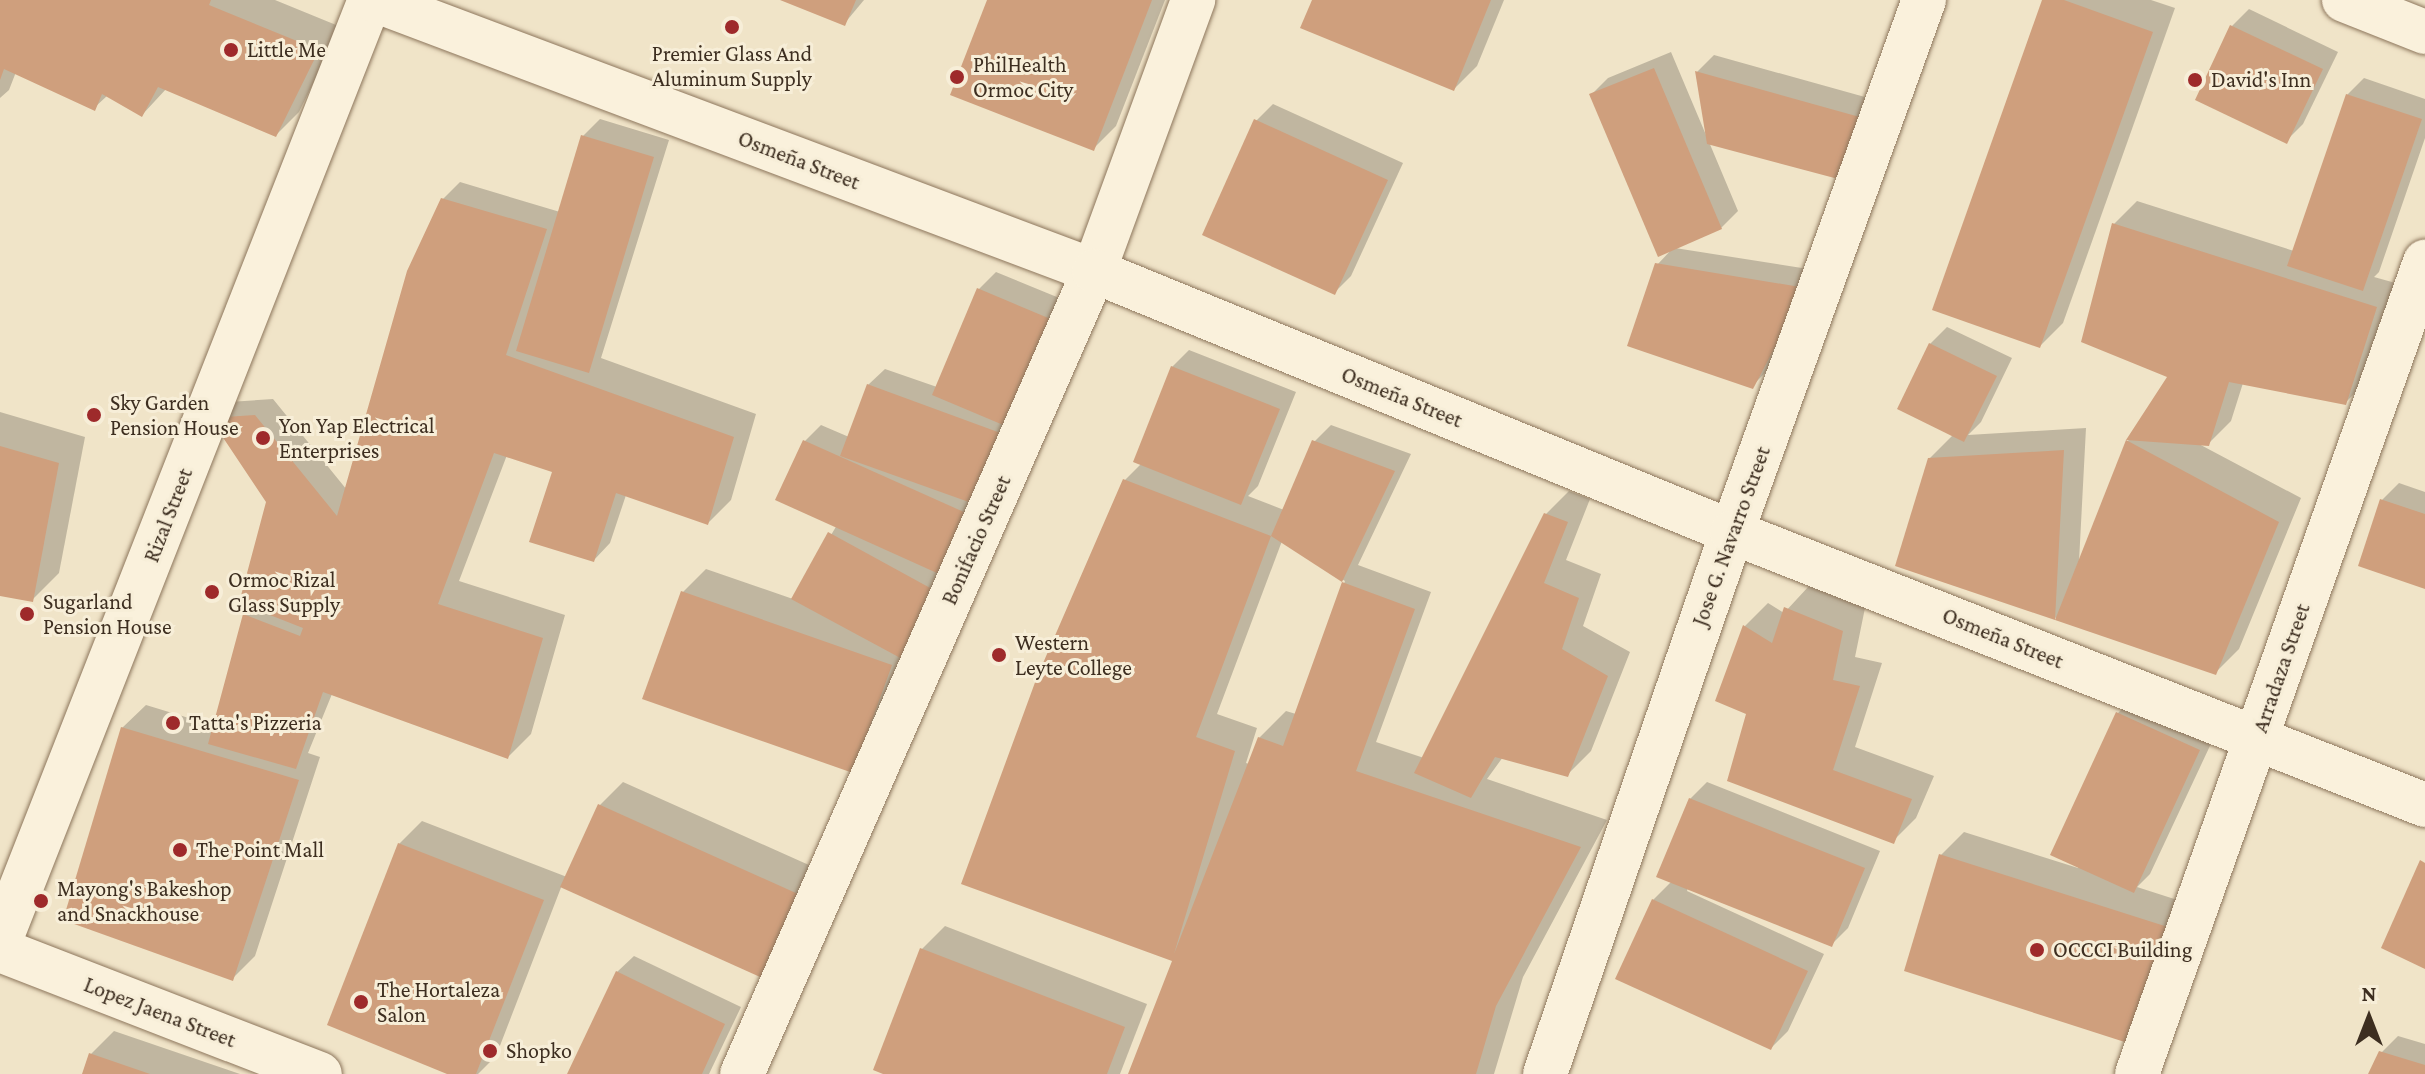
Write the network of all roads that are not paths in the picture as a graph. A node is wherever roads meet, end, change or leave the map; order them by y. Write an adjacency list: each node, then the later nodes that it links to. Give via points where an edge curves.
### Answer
1 (372, 0): 7 (street, Osmeña Street); 11 (street, Rizal Street)
2 (1193, 0): 7 (street, Bonifacio Street)
3 (1924, 0): 8 (street, Jose G. Navarro Street)
4 (2344, 0): 5 (street)
5 (2425, 32)
6 (2425, 262): 9 (street, Arradaza Street)
7 (1094, 271): 8 (street, Osmeña Street); 14 (street, Bonifacio Street)
8 (1732, 532): 9 (street, Osmeña Street); 15 (street, Jose G. Navarro Street)
9 (2257, 738): 10 (street, Osmeña Street); 16 (street, Arradaza Street)
10 (2425, 805)
11 (0, 941)
12 (0, 950): 13 (street, Lopez Jaena Street)
13 (320, 1074)
14 (742, 1074)
15 (1545, 1074)
16 (2137, 1074)

